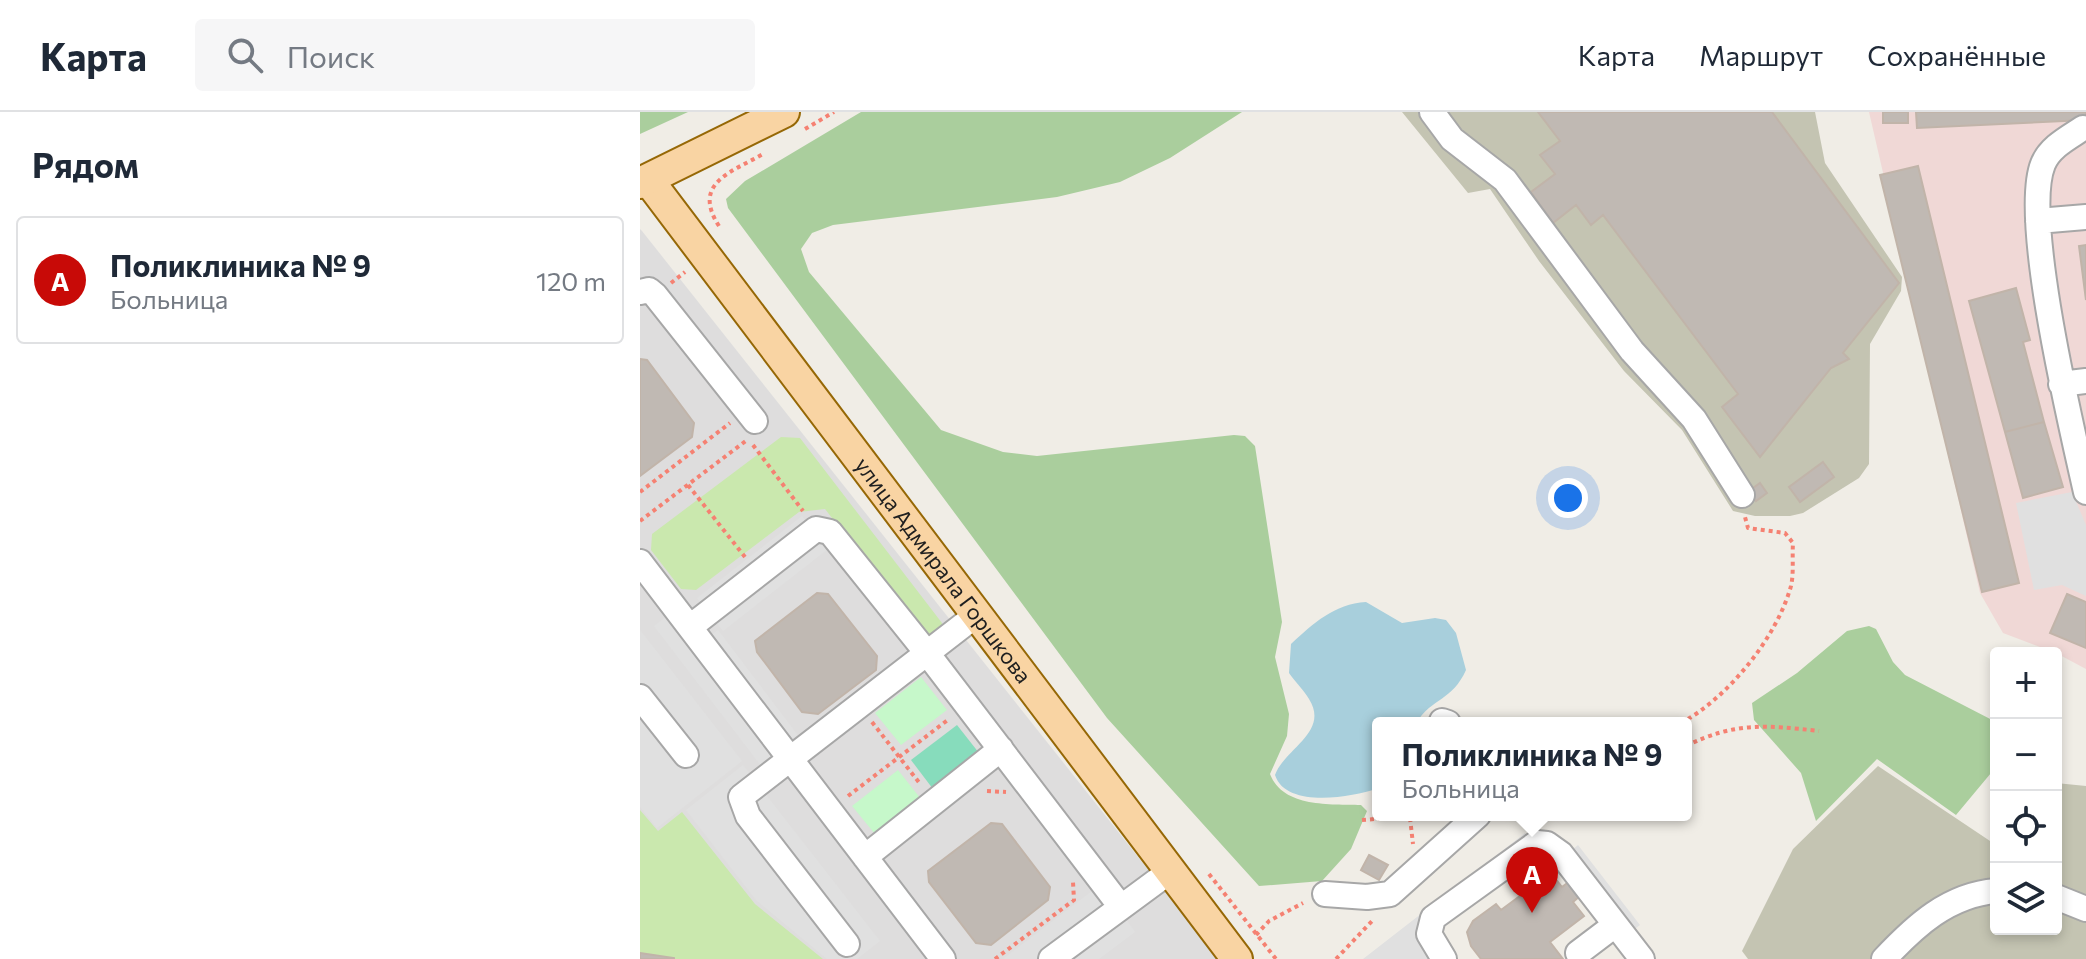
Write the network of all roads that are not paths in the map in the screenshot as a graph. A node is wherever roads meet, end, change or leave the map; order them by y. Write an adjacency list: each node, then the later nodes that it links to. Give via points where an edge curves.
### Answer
1 (1432, 112): 12 (lane, via 1452,139 1505,180 1632,351 1694,419)
2 (791, 123): 4 (main road)
3 (2083, 128): 6 (lane, via 2046,158 2038,182)
4 (645, 182): 14 (main road, улица Адмирала Горшкова)
5 (2086, 217): 6 (lane)
6 (2038, 221): 9 (lane)
7 (640, 292): 10 (lane, via 655,295)
8 (2086, 381): 9 (lane)
9 (2061, 384): 11 (lane)
10 (751, 415)
11 (2086, 492)
12 (1742, 495)
13 (640, 562): 15 (lane)
14 (975, 616): 16 (lane); 23 (main road, улица Адмирала Горшкова)
15 (690, 627): 16 (lane, via 816,529 824,529); 20 (lane)
16 (927, 653): 18 (lane); 20 (lane)
17 (640, 697): 19 (lane)
18 (1001, 749): 22 (lane); 27 (lane)
19 (686, 755)
20 (789, 758): 22 (lane); 30 (lane, via 745,791 743,807)
21 (1471, 821): 25 (lane, via 1390,894)
22 (865, 857): 32 (lane)
23 (1169, 872): 27 (lane); 34 (main road, улица Адмирала Горшкова)
24 (1990, 892): 37 (lane, via 1956,900 1914,926)
25 (1325, 894)
26 (2062, 899): 28 (lane)
27 (1121, 907): 33 (lane)
28 (2086, 909)
29 (1615, 925): 31 (lane); 35 (lane, via 1555,849 1537,843 1433,918 1429,934); 36 (lane)
30 (847, 944)
31 (1578, 953)
32 (943, 959)
33 (1051, 959)
34 (1237, 959)
35 (1444, 959)
36 (1642, 959)
37 (1884, 959)

